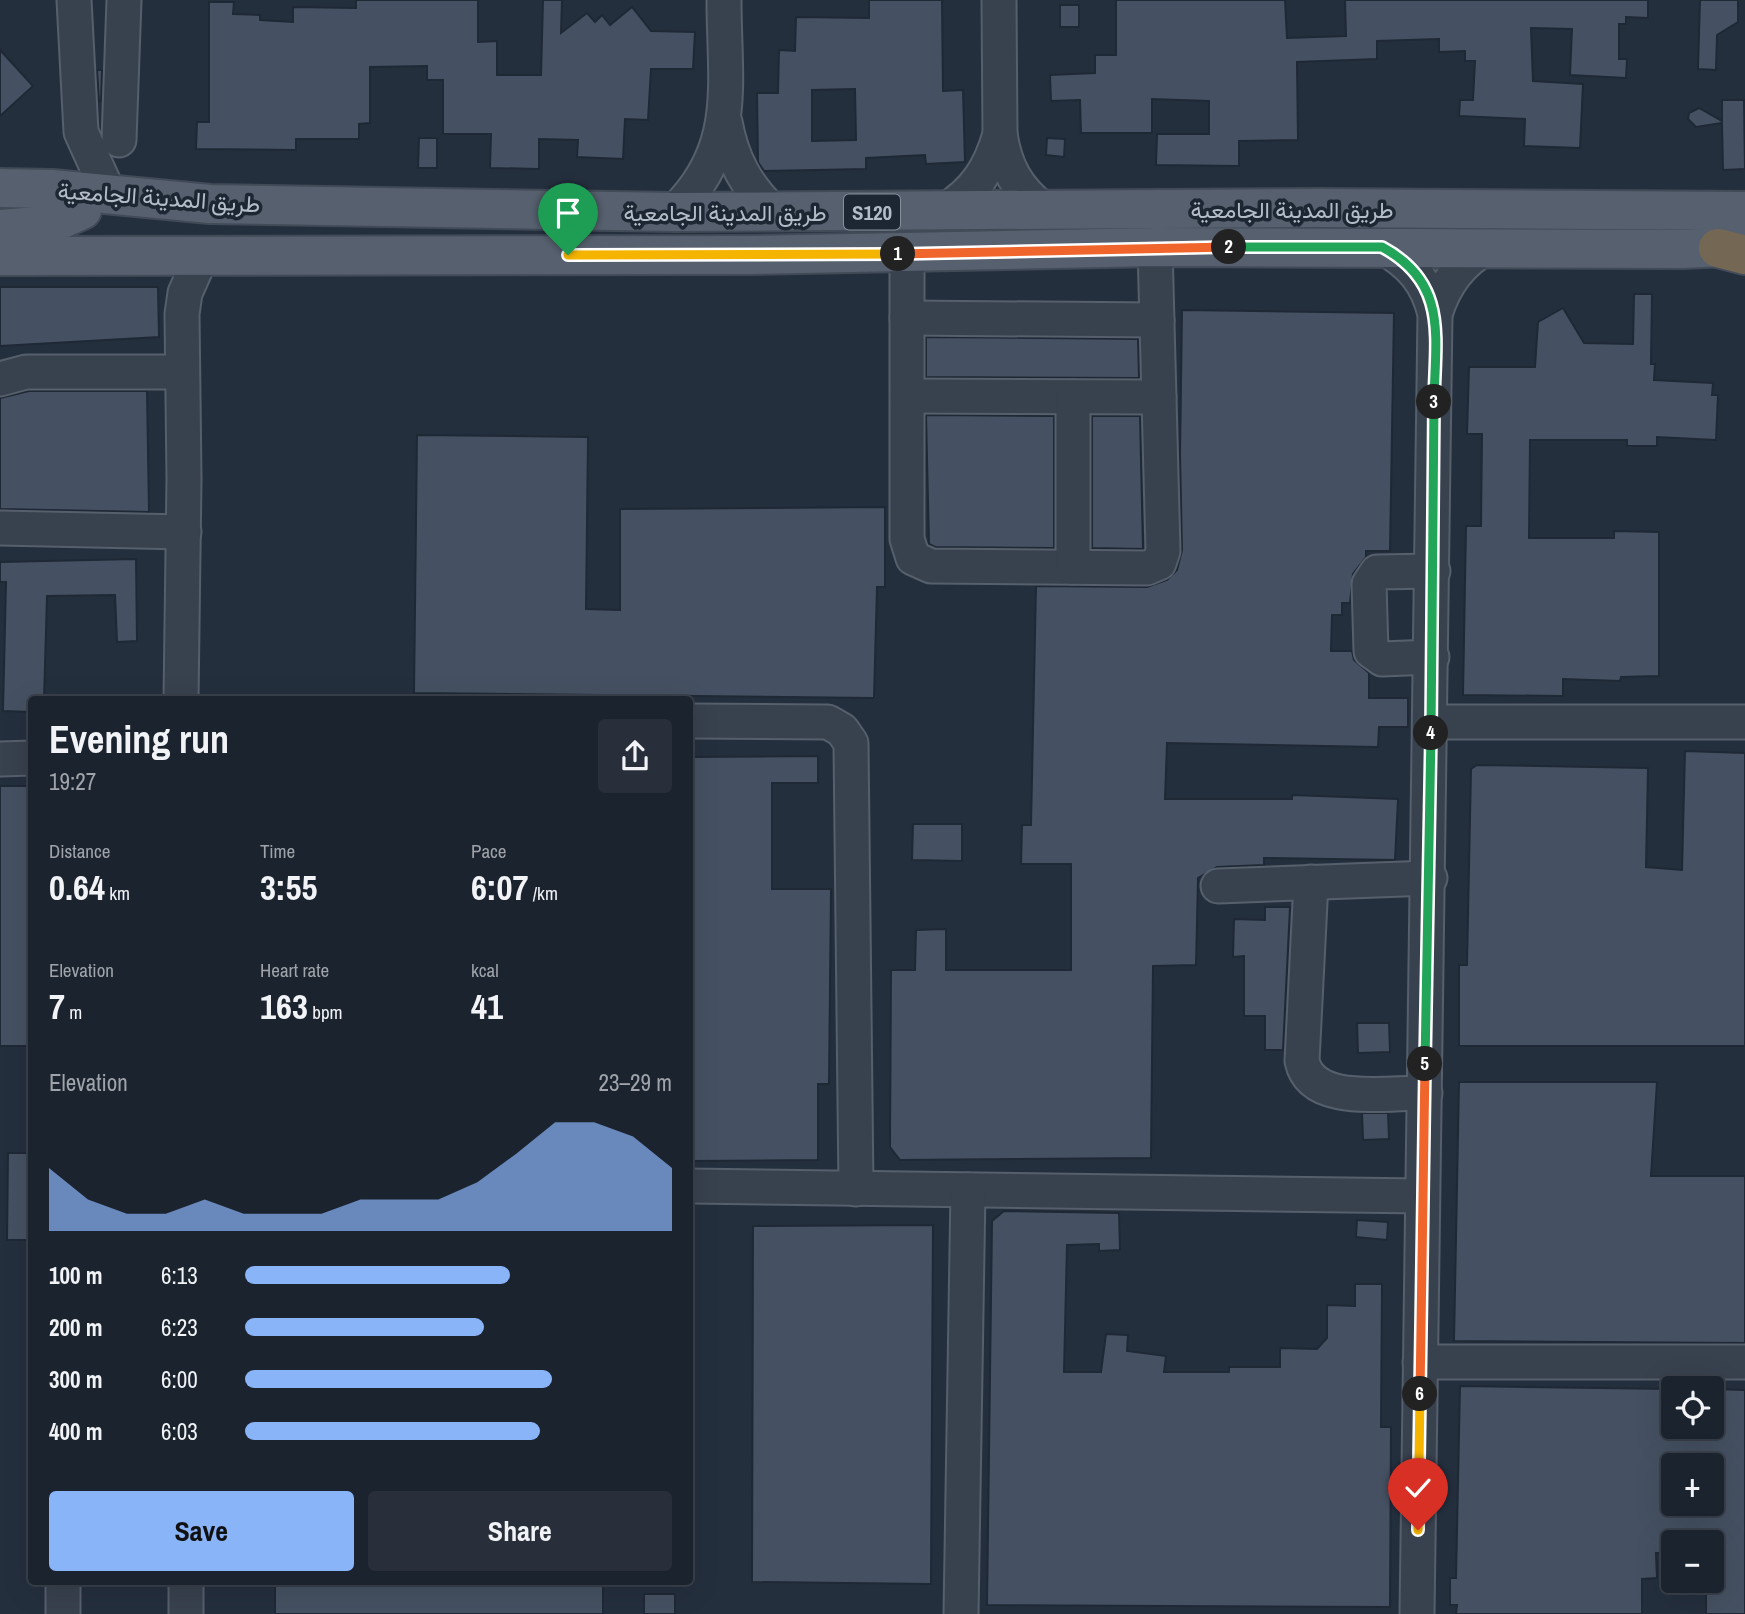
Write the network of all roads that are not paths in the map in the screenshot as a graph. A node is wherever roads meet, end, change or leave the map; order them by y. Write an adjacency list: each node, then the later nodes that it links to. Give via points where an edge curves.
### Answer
1 (74, 0): 10 (street, via 81,132)
2 (124, 0): 7 (street)
3 (724, 0): 5 (street)
4 (999, 0): 6 (street)
5 (724, 118): 15 (street, via 714,160 704,179); 16 (street, via 734,160 744,179)
6 (1000, 134): 12 (street, via 1009,170); 13 (street, via 981,179 961,201)
7 (119, 139)
8 (0, 174): 10 (main road)
9 (0, 188): 10 (main road, طريق المدينة الجامعية / S120)
10 (93, 197): 11 (main road); 15 (main road, طريق المدينة الجامعية / S120, via 211,204); 17 (main road, via 49,225)
11 (0, 209)
12 (1043, 209): 13 (main road, طريق المدينة الجامعية / S120); 14 (main road, طريق المدينة الجامعية / S120)
13 (944, 211): 16 (main road, طريق المدينة الجامعية / S120)
14 (1745, 211)
15 (674, 212): 16 (main road, طريق المدينة الجامعية / S120)
16 (774, 213)
17 (0, 229)
18 (1489, 246): 20 (main road, طريق المدينة الجامعية / S120); 21 (main road, طريق المدينة الجامعية / S120); 27 (street, via 1466,261 1448,282)
19 (1154, 247): 20 (main road, طريق المدينة الجامعية / S120); 22 (main road, طريق المدينة الجامعية / S120); 29 (street)
20 (1382, 247): 27 (street, via 1423,281)
21 (1736, 250)
22 (907, 254): 23 (main road, طريق المدينة الجامعية / S120); 28 (street)
23 (202, 255): 25 (main road, طريق المدينة الجامعية / S120); 26 (street)
24 (0, 256): 25 (main road, طريق المدينة الجامعية / S120)
25 (153, 256): 26 (street)
26 (182, 314): 30 (street)
27 (1435, 314): 38 (street)
28 (907, 318): 29 (street); 32 (street)
29 (1157, 320): 34 (street)
30 (182, 372): 31 (street, via 26,372); 36 (street)
31 (0, 379)
32 (908, 396): 33 (street); 37 (street, via 907,539 913,558 932,566)
33 (1073, 397): 34 (street); 37 (street)
34 (1159, 397): 37 (street, via 1162,557 1147,568)
35 (0, 528): 36 (street)
36 (184, 532): 40 (street)
37 (1073, 567)
38 (1433, 572): 39 (street); 39 (street, via 1377,572 1371,577 1369,596 1369,645 1376,656)
39 (1432, 657): 42 (street)
40 (181, 696)
41 (693, 721): 51 (street, via 828,722 842,730 851,743)
42 (1432, 722): 43 (street); 46 (street)
43 (1745, 722)
44 (28, 758): 45 (street)
45 (0, 759)
46 (1430, 878): 47 (street); 49 (street)
47 (1311, 882): 48 (street); 49 (street, via 1302,1061 1308,1077 1328,1091)
48 (1218, 886)
49 (1425, 1093): 53 (street)
50 (693, 1186): 51 (street)
51 (856, 1189): 52 (street)
52 (968, 1190): 53 (street); 60 (street)
53 (1422, 1196): 54 (street)
54 (1420, 1362): 55 (street); 61 (street)
55 (1745, 1362)
56 (63, 1585): 58 (street)
57 (186, 1585): 59 (street)
58 (63, 1614)
59 (186, 1614)
60 (961, 1614)
61 (1417, 1614)

